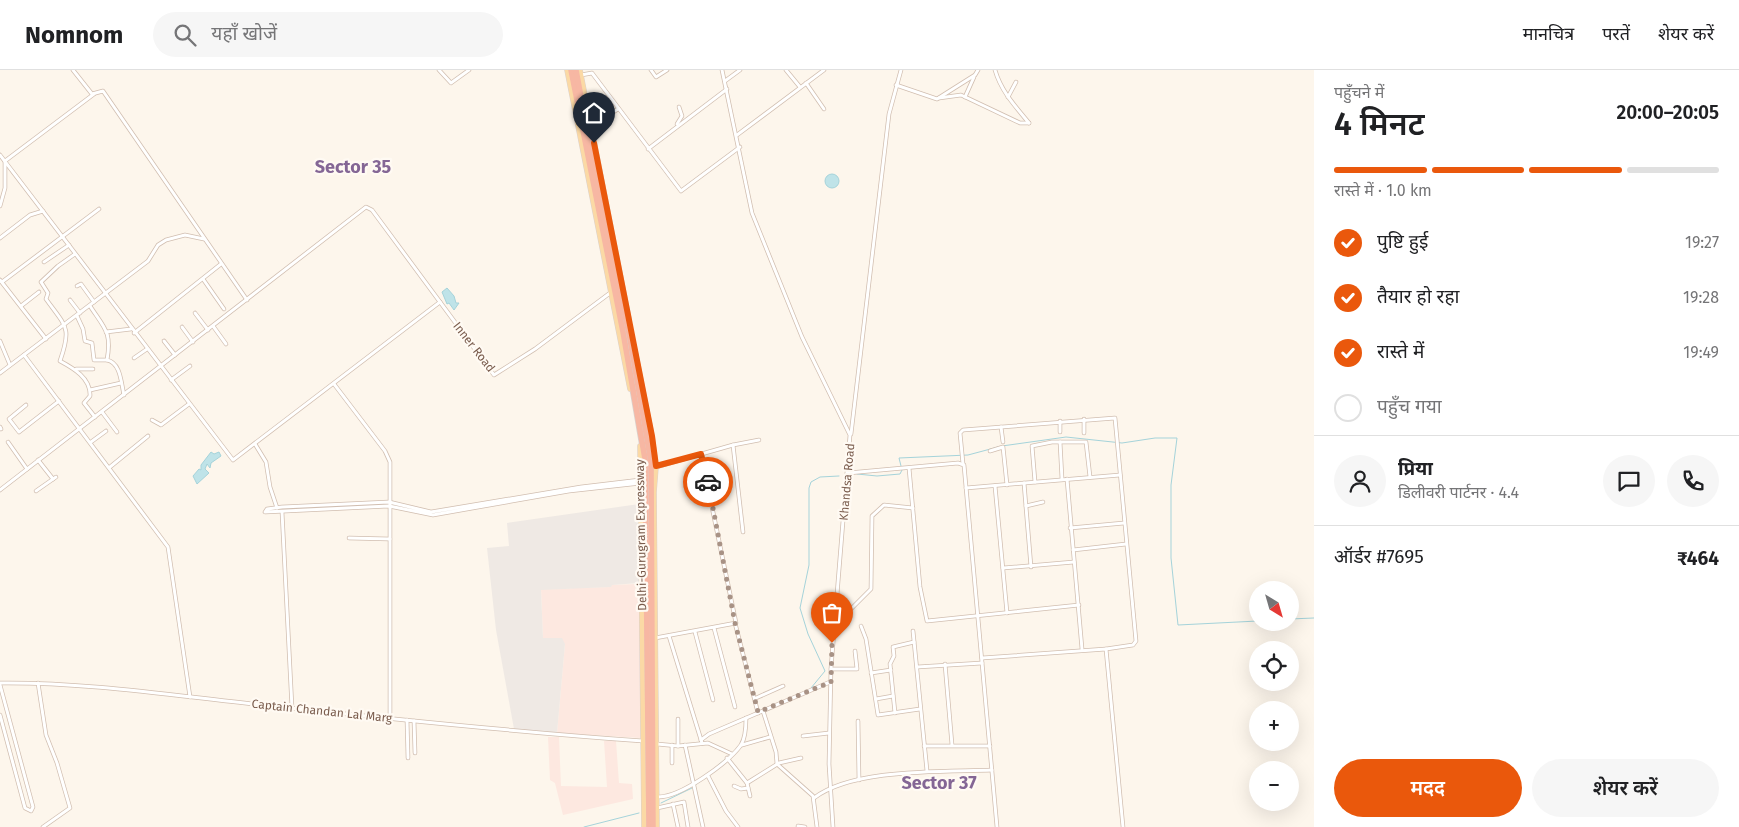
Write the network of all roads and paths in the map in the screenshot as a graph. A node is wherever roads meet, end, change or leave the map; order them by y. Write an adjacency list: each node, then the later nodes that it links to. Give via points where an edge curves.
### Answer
1 (74, 70): 24 (street)
2 (439, 70): 3 (street, via 451,82)
3 (469, 70)
4 (567, 70): 52 (main road)
5 (572, 70): 229 (highway, Delhi-Gurugram Expressway, via 645,459)
6 (651, 70): 7 (street, via 656,77)
7 (667, 70)
8 (722, 70): 18 (street, Khandsa Road)
9 (740, 70): 18 (street)
10 (786, 70): 22 (street)
11 (824, 70): 20 (street)
12 (901, 70): 21 (street)
13 (978, 70): 17 (street)
14 (989, 70): 15 (street)
15 (996, 71): 27 (street)
16 (579, 72): 29 (street, via 592,73); 31 (main road); 220 (highway, Delhi-Gurugram Expressway, via 651,462)
17 (975, 75): 25 (street); 26 (street)
18 (725, 81): 23 (street, Khandsa Road)
19 (1016, 82): 27 (street)
20 (806, 83): 22 (street); 30 (street)
21 (896, 85): 26 (street, via 921,95); 103 (street, via 882,165)
22 (800, 87): 32 (street)
23 (727, 89): 32 (street, Khandsa Road); 34 (street)
24 (94, 94): 36 (street); 42 (street, via 103,91)
25 (965, 96): 26 (street); 27 (street, via 1020,124 1029,123)
26 (940, 98)
27 (1008, 98)
28 (679, 107): 34 (street, via 680,121)
29 (618, 109): 31 (street); 34 (street)
30 (824, 110)
31 (591, 127): 116 (main road)
32 (737, 136): 33 (street, Khandsa Road)
33 (740, 147): 34 (street, via 682,191); 103 (street, Khandsa Road, via 750,206 759,231 802,337)
34 (647, 148)
35 (0, 155): 36 (street)
36 (5, 162): 37 (street, via 5,188); 39 (street)
37 (0, 206)
38 (99, 209): 40 (street)
39 (42, 211): 40 (street); 41 (street, via 30,215)
40 (63, 237): 43 (street); 48 (street)
41 (0, 238)
42 (204, 239): 46 (street); 51 (street, via 184,235 163,242 148,261)
43 (68, 245): 44 (street); 45 (street)
44 (75, 254): 51 (street); 62 (street, via 41,282 48,293 46,299)
45 (44, 262)
46 (221, 264): 47 (street); 54 (street)
47 (203, 278): 59 (street); 66 (street)
48 (1, 281): 57 (street)
49 (77, 286): 55 (street, via 82,284)
50 (39, 292): 57 (street)
51 (106, 293): 55 (street); 66 (street)
52 (610, 293): 56 (street, Inner Road, via 495,375); 124 (main road, via 639,436)
53 (70, 300): 61 (street)
54 (247, 301): 56 (street, Inner Road, via 367,207); 63 (street)
55 (94, 302): 58 (street)
56 (440, 302): 86 (street)
57 (21, 306): 68 (street)
58 (90, 306): 61 (street); 67 (street)
59 (224, 309)
60 (195, 313): 65 (street)
61 (79, 314): 62 (street); 77 (street, via 85,341 92,343 94,360)
62 (65, 324): 68 (street); 81 (street, via 68,337 60,361)
63 (213, 326): 65 (street); 72 (street)
64 (182, 327): 71 (street)
65 (208, 330): 71 (street)
66 (133, 331): 67 (street); 73 (street)
67 (106, 332): 77 (street, via 110,343)
68 (46, 339): 74 (street)
69 (0, 341): 78 (street)
70 (164, 341): 75 (street)
71 (193, 342): 75 (street)
72 (226, 344)
73 (147, 349): 76 (street); 79 (street)
74 (24, 355): 78 (street); 89 (street)
75 (175, 355): 79 (street)
76 (134, 358)
77 (107, 360): 85 (street, via 118,369)
78 (10, 365): 83 (street)
79 (161, 366): 84 (street); 88 (street)
80 (190, 366): 84 (street)
81 (76, 369): 82 (street); 87 (street)
82 (93, 369)
83 (0, 373)
84 (172, 380): 90 (street)
85 (121, 383): 87 (street); 88 (street)
86 (334, 384): 110 (street); 133 (street, via 388,457)
87 (90, 390): 93 (street, via 90,396 84,403)
88 (124, 395): 92 (street)
89 (58, 401): 91 (street, via 19,432 9,419); 98 (street)
90 (189, 404): 95 (street, via 161,425); 110 (street, via 232,459)
91 (26, 405)
92 (102, 412): 93 (street); 100 (street)
93 (95, 417): 98 (street)
94 (1084, 419): 96 (street); 102 (street); 121 (street, via 1115,418)
95 (152, 420)
96 (1060, 421): 97 (street); 101 (street)
97 (1001, 427): 108 (street); 115 (street, via 961,432)
98 (80, 428): 107 (street); 114 (street)
99 (106, 431): 107 (street)
100 (117, 432)
101 (1060, 432)
102 (1084, 432)
103 (850, 435): 120 (street, Khandsa Road)
104 (148, 436): 117 (street)
105 (758, 440): 111 (street)
106 (8, 442): 119 (street)
107 (91, 442): 117 (street)
108 (1002, 442)
109 (1060, 442): 122 (street, via 1086,442); 123 (street); 125 (street, via 1032,446)
110 (255, 444): 135 (street, via 266,462)
111 (733, 445): 113 (street); 140 (street)
112 (990, 450): 127 (street, via 1003,447)
113 (701, 454): 116 (street); 152 (street)
114 (38, 460): 119 (street); 131 (street, via 54,478)
115 (962, 464): 118 (street); 129 (street)
116 (656, 466): 158 (main road)
117 (110, 468): 174 (street, via 170,552)
118 (909, 468): 120 (street); 136 (street)
119 (27, 469): 130 (street)
120 (848, 473): 166 (street, Khandsa Road)
121 (1120, 475): 122 (street); 138 (street)
122 (1090, 477): 123 (street)
123 (1064, 479): 125 (street); 139 (street)
124 (641, 481): 133 (street, via 446,513 427,513); 194 (main road)
125 (1035, 482): 126 (street)
126 (1024, 483): 127 (street); 134 (street)
127 (1007, 485): 128 (street)
128 (995, 486): 129 (street); 147 (street)
129 (966, 488): 150 (street)
130 (0, 490)
131 (36, 491)
132 (1043, 502): 134 (street)
133 (389, 504): 135 (street); 137 (street); 142 (street)
134 (1026, 506): 146 (street)
135 (277, 508): 137 (street, via 266,509 265,512)
136 (913, 508): 150 (street, via 925,619 929,622); 151 (street, via 884,506 872,516 871,589)
137 (282, 512): 179 (street)
138 (1124, 522): 139 (street); 143 (street)
139 (1070, 528): 144 (street)
140 (743, 532)
141 (349, 538): 142 (street)
142 (390, 539): 185 (street)
143 (1126, 544): 144 (street); 161 (street, via 1136,642)
144 (1073, 550): 145 (street)
145 (1074, 562): 146 (street); 148 (street)
146 (1031, 567): 147 (street)
147 (1003, 568): 149 (street)
148 (1079, 605): 149 (street); 160 (street)
149 (1007, 613): 150 (street)
150 (978, 616): 163 (street)
151 (840, 620)
152 (735, 623): 154 (street); 175 (street)
153 (861, 626): 168 (street)
154 (714, 628): 155 (street); 178 (street)
155 (695, 632): 157 (street); 177 (street)
156 (913, 632): 159 (street)
157 (669, 636): 158 (street); 195 (street)
158 (656, 638): 196 (main road)
159 (914, 642): 165 (street); 167 (street, via 894,646)
160 (1082, 649): 161 (street); 163 (street)
161 (1106, 649): 240 (street)
162 (855, 651): 166 (street, via 857,668)
163 (982, 661): 164 (street); 203 (street)
164 (945, 664): 165 (street); 200 (street)
165 (917, 666): 180 (street)
166 (831, 669): 169 (street, Khandsa Road)
167 (891, 670): 168 (street); 173 (street)
168 (871, 673): 176 (street)
169 (831, 682): 181 (street); 191 (street, Khandsa Road)
170 (38, 683): 171 (street, Captain Chandan Lal Marg); 174 (street, Captain Chandan Lal Marg); 227 (street, via 46,735 70,808)
171 (0, 684): 184 (street, via 33,807 31,811 25,808)
172 (783, 686): 175 (street)
173 (893, 696): 176 (street); 183 (street)
174 (190, 697): 179 (street, Captain Chandan Lal Marg)
175 (756, 698): 182 (street)
176 (876, 699): 183 (street, via 879,716)
177 (713, 700)
178 (734, 707)
179 (292, 708): 185 (street, Captain Chandan Lal Marg)
180 (920, 709): 183 (street); 202 (street)
181 (764, 711): 182 (street); 193 (street)
182 (758, 712): 186 (street)
183 (895, 713)
184 (0, 715)
185 (390, 718): 187 (street, Captain Chandan Lal Marg)
186 (746, 718): 195 (street); 199 (street)
187 (407, 720): 189 (street, Captain Chandan Lal Marg); 206 (street)
188 (678, 720): 201 (street)
189 (414, 721): 194 (street, Captain Chandan Lal Marg); 204 (street)
190 (858, 721): 214 (street)
191 (830, 733): 192 (street); 219 (street, Khandsa Road)
192 (803, 736)
193 (770, 737): 199 (street); 210 (street)
194 (644, 741): 228 (main road)
195 (701, 741): 198 (street); 205 (street)
196 (657, 744): 197 (street); 220 (main road)
197 (672, 745): 201 (street); 209 (street)
198 (685, 745): 201 (street); 216 (street)
199 (741, 745): 205 (street)
200 (952, 745): 202 (street); 203 (street)
201 (678, 746)
202 (924, 746): 212 (street)
203 (990, 746): 211 (street)
204 (416, 753)
205 (732, 754): 207 (street)
206 (408, 758)
207 (726, 758): 213 (street); 215 (street)
208 (801, 758): 210 (street)
209 (672, 763)
210 (777, 764): 215 (street); 223 (street)
211 (992, 770): 212 (street); 239 (street)
212 (927, 771): 214 (street)
213 (708, 776): 216 (street); 235 (street, via 726,812)
214 (859, 780): 219 (street)
215 (747, 783): 218 (street)
216 (693, 786): 222 (street); 234 (street)
217 (734, 786): 218 (street)
218 (748, 788): 221 (street)
219 (830, 789): 223 (street); 238 (street, Khandsa Road)
220 (655, 790): 222 (main road); 230 (highway, Delhi-Gurugram Expressway)
221 (750, 796)
222 (657, 797): 225 (main road)
223 (814, 798): 237 (street)
224 (673, 804): 225 (street); 232 (street); 233 (street, via 684,803)
225 (657, 808): 231 (main road)
226 (798, 826): 236 (street)
227 (43, 827)
228 (644, 827)
229 (649, 827)
230 (653, 827)
231 (657, 827)
232 (678, 827)
233 (688, 827)
234 (703, 827)
235 (738, 827)
236 (805, 827)
237 (817, 827)
238 (833, 827)
239 (997, 827)
240 (1123, 827)

